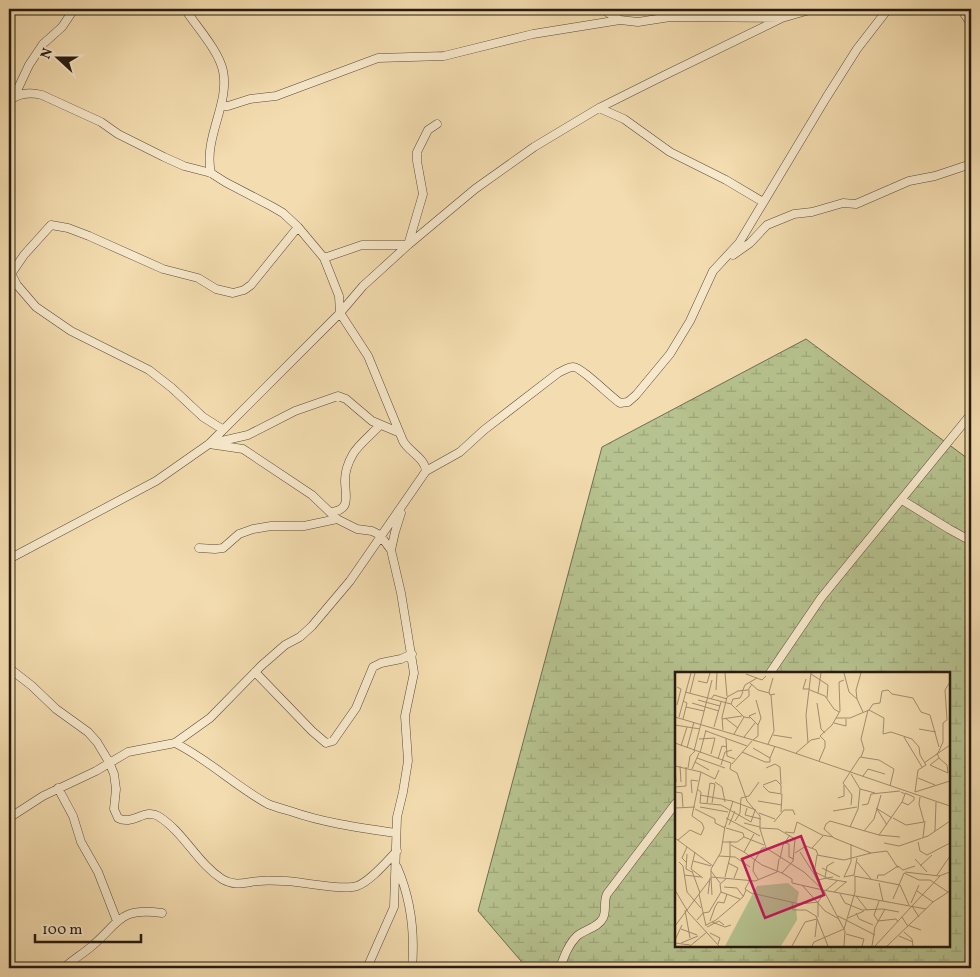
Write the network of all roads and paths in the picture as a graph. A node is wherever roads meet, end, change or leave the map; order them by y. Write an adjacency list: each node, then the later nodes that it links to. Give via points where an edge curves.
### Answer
1 (74, 9): 12 (street, via 62,27 43,44)
2 (185, 9): 13 (street, via 220,64 223,77)
3 (602, 9): 10 (street)
4 (722, 9): 8 (street)
5 (813, 9): 9 (street)
6 (888, 9): 18 (street, via 851,59)
7 (961, 9): 11 (street)
8 (716, 16): 9 (street); 10 (street, via 670,17 638,22)
9 (782, 18): 14 (street)
10 (620, 20): 13 (street, via 533,34 444,56 378,58 276,96)
11 (971, 24)
12 (12, 99): 17 (street, via 42,94 164,157)
13 (221, 106): 17 (street, via 212,138)
14 (599, 108): 18 (street, via 638,127 670,152); 20 (street, via 502,169)
15 (437, 124): 20 (street, via 428,130 417,152 422,194)
16 (971, 164): 22 (street, via 909,181 856,204 843,203 794,214 767,225 750,243)
17 (211, 173): 19 (street, via 271,206)
18 (763, 202): 22 (street, via 739,244)
19 (298, 227): 21 (street); 23 (street, via 251,286 238,292 216,289 204,280 163,269 89,236 51,225)
20 (408, 244): 21 (street, via 362,246); 24 (street, via 363,286)
21 (324, 258): 24 (street, via 339,296)
22 (719, 264): 30 (street, via 679,341 628,402 618,402 583,371 572,367 558,373 460,452)
23 (10, 272): 27 (street, via 36,307 70,331 149,370 203,417)
24 (340, 313): 27 (street); 28 (street, via 368,356)
25 (971, 414): 31 (street)
26 (380, 425): 28 (street); 29 (street, via 338,396 295,411 248,435); 33 (street, via 354,453 346,472 346,501 342,508)
27 (222, 429): 29 (street)
28 (398, 432): 30 (street, via 406,446 426,465)
29 (209, 444): 33 (street, via 243,449 312,495); 39 (street, via 156,482)
30 (426, 471): 32 (street)
31 (902, 500): 36 (street); 43 (street, via 821,598)
32 (404, 504): 35 (street); 38 (street)
33 (330, 512): 34 (street)
34 (337, 519): 35 (street); 37 (street, via 304,526 253,528 239,534 223,548)
35 (380, 535): 38 (street); 42 (street, via 350,582 312,626)
36 (971, 541)
37 (200, 548)
38 (391, 550): 40 (street)
39 (9, 559)
40 (412, 654): 42 (street, via 373,667 356,708 334,741 326,743); 49 (street, via 414,673 405,716 408,761)
41 (9, 668): 45 (street, via 88,732)
42 (255, 672): 44 (street, via 210,718)
43 (771, 672)
44 (175, 743): 45 (street, via 128,752); 49 (street, via 270,805 319,820)
45 (109, 762): 46 (street); 50 (street, via 116,784 114,809 118,818 128,821 156,814 210,869 229,882 304,882 354,887 364,882)
46 (58, 788): 48 (street); 53 (street, via 98,872)
47 (675, 804): 57 (street, via 607,894 604,917 599,924 578,935)
48 (9, 818)
49 (396, 833): 50 (street)
50 (397, 851): 51 (street)
51 (396, 865): 55 (street, via 394,907); 56 (street, via 409,904 414,942)
52 (162, 913): 53 (street, via 131,912)
53 (117, 921): 54 (street)
54 (64, 968)
55 (367, 968)
56 (412, 968)
57 (560, 968)

